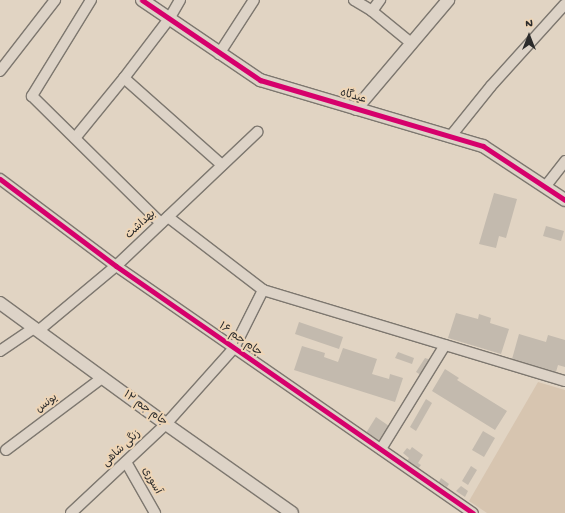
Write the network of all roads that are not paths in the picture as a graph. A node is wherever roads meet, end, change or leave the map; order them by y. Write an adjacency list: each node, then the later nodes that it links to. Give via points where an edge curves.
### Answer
1 (56, 0): 14 (street)
2 (91, 0): 19 (street, via 32,96)
3 (142, 0): 11 (street, عیدگاه)
4 (180, 0): 11 (street)
5 (254, 0): 13 (street)
6 (354, 0): 10 (street)
7 (380, 0): 10 (street)
8 (448, 0): 12 (street)
9 (565, 4): 18 (street, via 491,86)
10 (372, 11): 12 (street)
11 (169, 19): 13 (street, عیدگاه); 15 (street)
12 (411, 43): 16 (street)
13 (219, 54): 16 (street, عیدگاه, via 260,80)
14 (0, 71)
15 (124, 78): 19 (street); 21 (street)
16 (356, 109): 18 (street, عیدگاه)
17 (257, 132): 21 (street, بهداشت)
18 (450, 137): 23 (street, عیدگاه, via 483,146)
19 (75, 138): 25 (street)
20 (565, 161): 23 (street)
21 (222, 165): 25 (street, بهداشت)
22 (0, 179): 26 (street, جام جم ۱۶)
23 (545, 187): 24 (street, عیدگاه)
24 (565, 200)
25 (164, 220): 26 (street, بهداشت); 27 (street)
26 (116, 266): 29 (street, بهداشت); 31 (street, جام جم ۱۶)
27 (263, 290): 30 (street); 31 (street, زنگی شاهی)
28 (0, 303): 29 (street, جام جم ۱۲)
29 (36, 329): 32 (street); 33 (street, جام جم ۱۲)
30 (445, 345): 34 (street); 36 (street)
31 (234, 348): 35 (street, زنگی شاهی); 36 (street, جام جم ۱۶)
32 (0, 351)
33 (102, 378): 35 (street, جام جم ۱۲); 37 (street, یونس)
34 (565, 381)
35 (166, 424): 38 (street, زنگی شاهی); 41 (street, جام جم ۱۲)
36 (381, 449): 42 (street, جام جم ۱۶)
37 (6, 450)
38 (126, 462): 39 (street, زنگی شاهی); 40 (street, آسوری)
39 (71, 513)
40 (155, 513)
41 (292, 513)
42 (473, 513)

